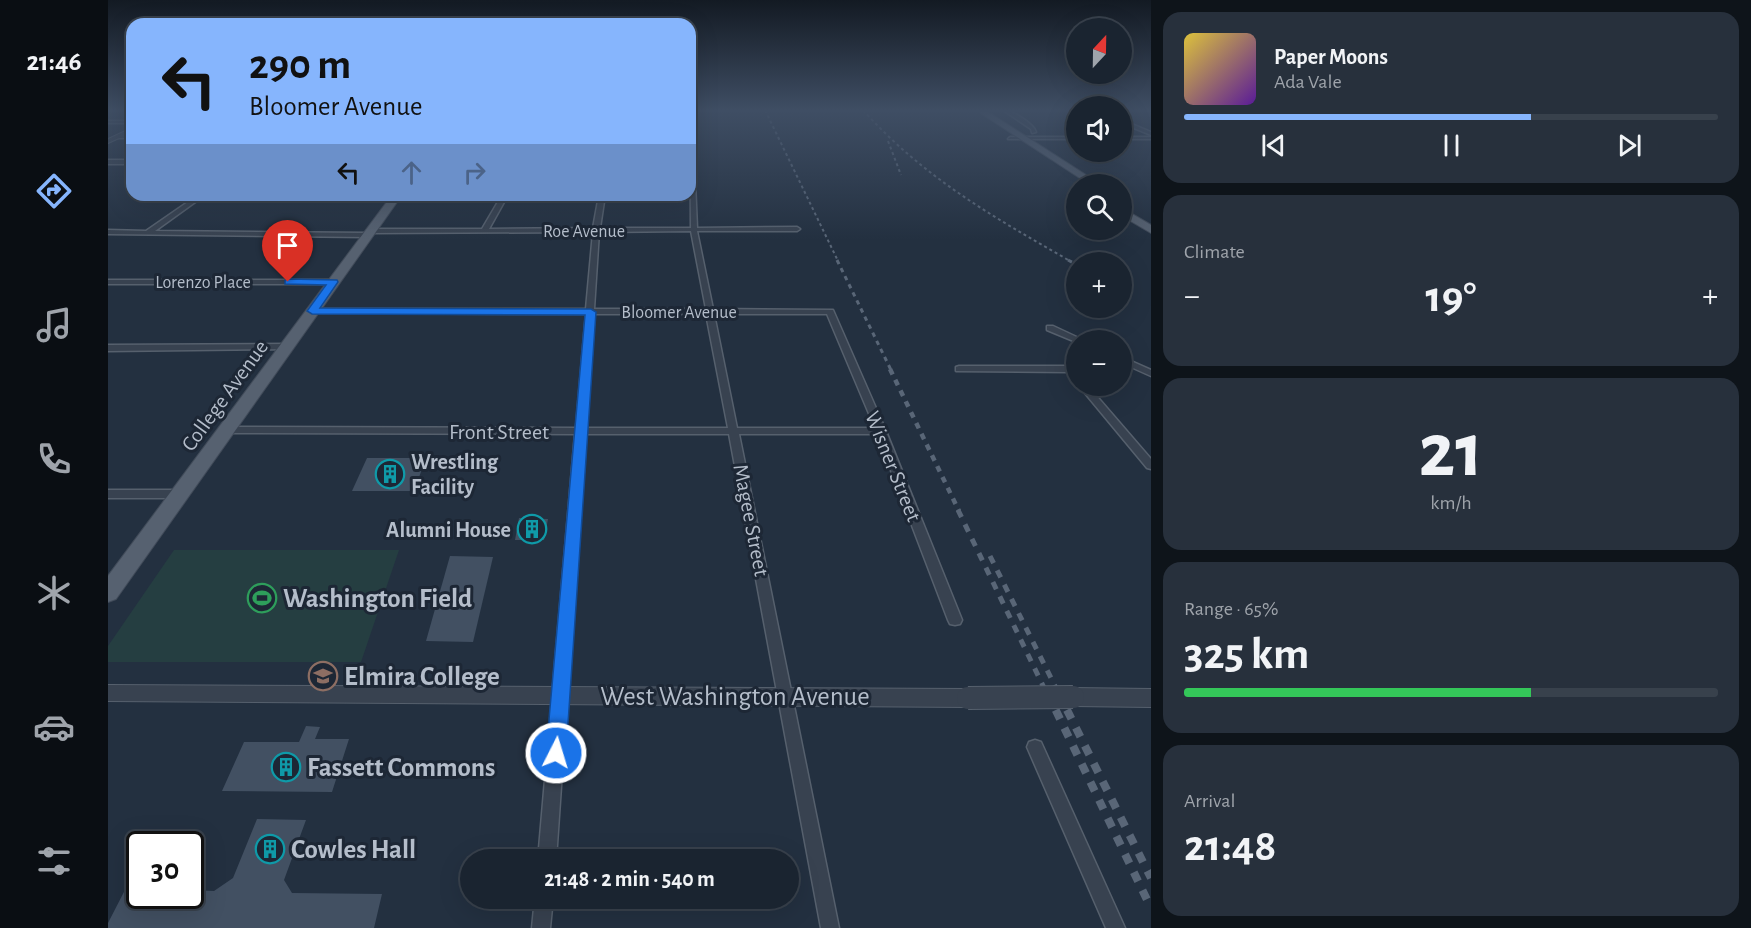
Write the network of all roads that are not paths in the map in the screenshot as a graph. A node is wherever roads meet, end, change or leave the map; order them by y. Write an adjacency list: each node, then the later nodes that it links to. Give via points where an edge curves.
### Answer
1 (1034, 153): 5 (main road)
2 (1046, 153): 6 (main road)
3 (108, 162): 4 (street)
4 (126, 162)
5 (1066, 174)
6 (1079, 174)
7 (193, 201): 21 (street)
8 (393, 201): 22 (main road, College Avenue)
9 (502, 201): 18 (street)
10 (601, 201): 19 (street)
11 (693, 201): 16 (street, Magee Street)
12 (1132, 208): 14 (main road)
13 (1132, 218): 17 (main road)
14 (1151, 220)
15 (797, 229): 16 (street, Roe Avenue)
16 (694, 230): 19 (street, Roe Avenue); 27 (street, Magee Street)
17 (1151, 230)
18 (484, 231): 19 (street, Roe Avenue); 22 (street, Roe Avenue)
19 (596, 231): 26 (street)
20 (108, 232): 21 (street, Roe Avenue)
21 (147, 233): 22 (street, Roe Avenue)
22 (370, 233): 24 (main road, College Avenue)
23 (108, 282): 24 (street, Lorenzo Place)
24 (333, 282): 25 (main road, College Avenue)
25 (312, 311): 26 (street, Bloomer Avenue); 31 (main road, College Avenue)
26 (591, 312): 27 (street, Bloomer Avenue); 40 (street)
27 (710, 312): 28 (street, Bloomer Avenue); 39 (street, Magee Street)
28 (830, 312): 41 (street, Wisner Street)
29 (1050, 328): 30 (street)
30 (1066, 335)
31 (286, 347): 32 (street); 38 (main road, College Avenue)
32 (108, 348)
33 (1132, 364): 36 (street)
34 (959, 369): 35 (street)
35 (1066, 369)
36 (1151, 373)
37 (1092, 396): 42 (street)
38 (225, 430): 40 (street, Front Street); 44 (main road, College Avenue)
39 (734, 430): 40 (street, Front Street); 41 (street, Front Street); 50 (street, Magee Street)
40 (581, 431): 48 (street)
41 (881, 431): 46 (street, Wisner Street)
42 (1151, 466)
43 (108, 494): 44 (street)
44 (179, 494): 45 (main road, College Avenue)
45 (108, 593)
46 (955, 620)
47 (108, 693): 48 (street, West Washington Avenue)
48 (561, 695): 50 (street, West Washington Avenue); 52 (street)
49 (1151, 698): 50 (street, West Washington Avenue, bridge)
50 (787, 699): 55 (street, Magee Street)
51 (1035, 747): 56 (street)
52 (548, 849)
53 (542, 909): 54 (street)
54 (541, 928)
55 (830, 928)
56 (1116, 928)

